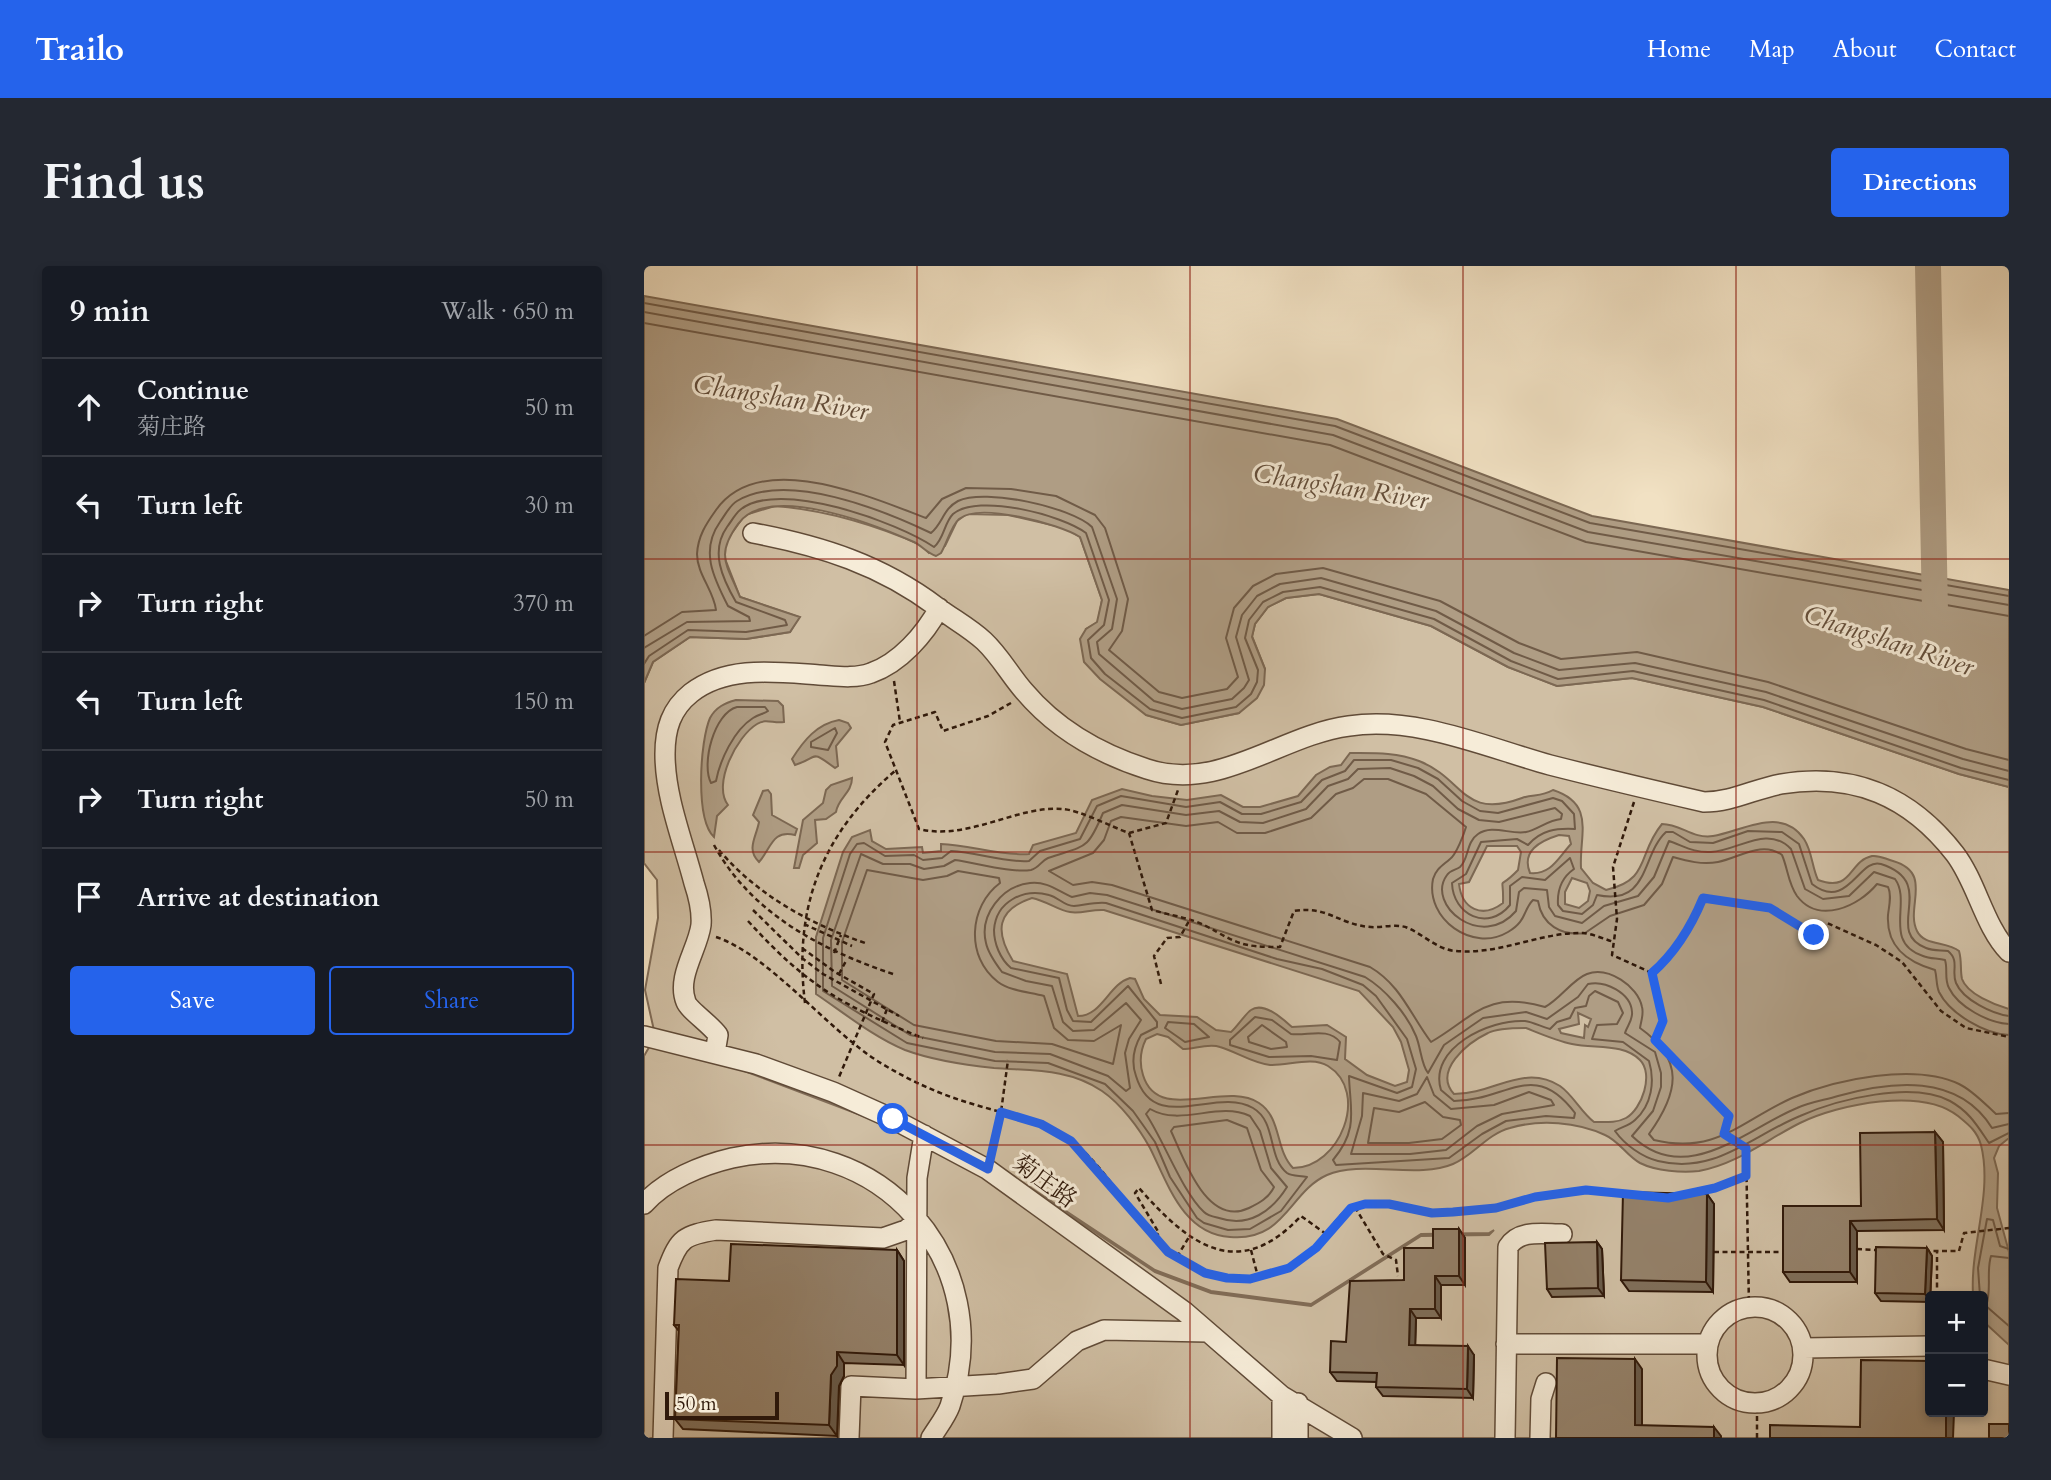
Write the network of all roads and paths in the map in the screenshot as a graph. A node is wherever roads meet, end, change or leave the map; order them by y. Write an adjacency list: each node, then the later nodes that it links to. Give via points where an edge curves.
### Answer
1 (753, 533): 2 (street, via 833,551 898,580)
2 (939, 608): 3 (street); 4 (street, via 985,642)
3 (891, 664): 5 (path); 15 (street, via 870,674 845,677 728,675 704,683 680,702 668,725 665,755 669,789 697,894)
4 (1024, 691): 5 (path, via 1004,709 943,731 935,712); 7 (street, via 1065,729 1101,751 1149,770)
5 (901, 723): 6 (path, via 893,725 885,742)
6 (896, 770): 9 (path, via 919,829 970,828 1040,810 1063,809); 11 (path, via 838,834 816,875)
7 (1184, 775): 8 (street, via 1250,760 1311,732 1382,724 1450,736); 9 (path, via 1166,824)
8 (1637, 788): 19 (path, via 1613,867); 23 (street, via 1726,802 1779,784 1839,783 1894,798 1914,810 1956,855)
9 (1129, 833): 13 (path, via 1152,910)
10 (753, 910): 25 (path)
11 (805, 918): 14 (path); 16 (path, via 760,889 714,845 746,890); 17 (path)
12 (748, 920): 28 (path)
13 (1189, 920): 19 (path, via 1228,941 1252,947 1280,947 1294,911 1313,907 1349,923 1405,927 1455,951 1512,947 1586,933); 31 (path, via 1180,937 1167,938 1154,956)
14 (804, 924): 16 (path); 18 (path)
15 (699, 931): 33 (path, via 744,951); 42 (street, via 683,987 686,1003 718,1035)
16 (803, 935): 22 (path); 24 (path)
17 (841, 935): 18 (path); 20 (path)
18 (839, 941): 21 (path); 24 (path)
19 (1614, 942): 27 (path, via 1612,955)
20 (868, 944)
21 (852, 946)
22 (802, 948): 25 (path); 29 (path)
23 (2009, 952)
24 (834, 953): 26 (path)
25 (802, 958): 28 (path); 32 (path)
26 (847, 959): 29 (path); 30 (path)
27 (1652, 973): 39 (path, via 1690,928 1703,898 1770,908 1814,935 1827,923 1877,945 1902,962 1941,1012 1966,1028); 48 (path, via 1663,1021 1655,1040 1729,1116 1724,1134 1746,1148)
28 (802, 974): 33 (path); 35 (path)
29 (839, 974): 32 (path, via 874,994)
30 (896, 975)
31 (1161, 984)
32 (871, 1001): 34 (path); 35 (path)
33 (805, 1004): 41 (path)
34 (887, 1009): 36 (path); 37 (path)
35 (865, 1015): 37 (path); 41 (path)
36 (900, 1016)
37 (882, 1022): 40 (path)
38 (644, 1036): 42 (street, 菊庄路)
39 (2009, 1037)
40 (923, 1038)
41 (852, 1044): 44 (path); 45 (path, via 933,1091)
42 (715, 1053): 44 (street, 菊庄路)
43 (1008, 1060): 45 (path)
44 (833, 1092): 46 (street, 菊庄路)
45 (1001, 1112): 47 (path); 57 (path, via 1041,1124 1071,1141)
46 (924, 1135): 47 (street, 菊庄路); 53 (street, via 917,1178)
47 (988, 1169): 72 (street, 菊庄路)
48 (1746, 1176): 50 (path); 65 (path)
49 (1629, 1195): 52 (path, via 1586,1190 1496,1208 1432,1213 1389,1204)
50 (1685, 1196)
51 (644, 1204): 53 (street, via 704,1164 764,1151 826,1158 882,1185)
52 (1355, 1207): 55 (path); 68 (path, via 1383,1254 1396,1260)
53 (918, 1220): 80 (street, via 927,1229 954,1285 962,1346); 81 (street); 84 (street, via 883,1238 716,1230 689,1235 676,1247 668,1268)
54 (2009, 1228): 63 (path, via 1964,1233 1959,1251)
55 (1326, 1234): 59 (path, via 1301,1216 1276,1240); 69 (path, via 1316,1248 1289,1268)
56 (1562, 1234): 73 (street, via 1523,1235 1508,1247)
57 (1155, 1237): 58 (path, via 1159,1233 1135,1193 1139,1188); 67 (path)
58 (1189, 1237): 59 (path, via 1231,1253); 67 (path)
59 (1251, 1250): 69 (path)
60 (1857, 1250): 61 (path)
61 (1884, 1250)
62 (1924, 1251): 63 (path)
63 (1937, 1251): 70 (path)
64 (1714, 1252): 65 (path)
65 (1748, 1252): 66 (path); 71 (path)
66 (1790, 1252)
67 (1177, 1258): 69 (path, via 1205,1273)
68 (1398, 1276)
69 (1258, 1277)
70 (1937, 1291)
71 (1749, 1307): 74 (street, via 1725,1317); 76 (street, via 1771,1309 1785,1317 1796,1328)
72 (1208, 1332): 80 (street, via 1104,1330 1077,1340 1033,1379); 82 (street, 菊庄路)
73 (1506, 1344): 74 (street); 90 (street)
74 (1707, 1344): 83 (street, via 1706,1361 1721,1390 1734,1399)
75 (1925, 1346): 76 (street)
76 (1804, 1348): 83 (street, via 1800,1373 1792,1386 1781,1397)
77 (1988, 1369): 78 (street)
78 (2009, 1375)
79 (1546, 1383): 91 (street)
80 (954, 1387): 81 (street); 86 (street, via 950,1407)
81 (916, 1389): 85 (street, via 851,1386)
82 (1290, 1399): 87 (street); 88 (street); 89 (street, 菊庄路)
83 (1757, 1403): 92 (path)
84 (663, 1438)
85 (849, 1438)
86 (931, 1438)
87 (1282, 1438)
88 (1298, 1438)
89 (1352, 1438)
90 (1504, 1438)
91 (1540, 1438)
92 (1757, 1438)

